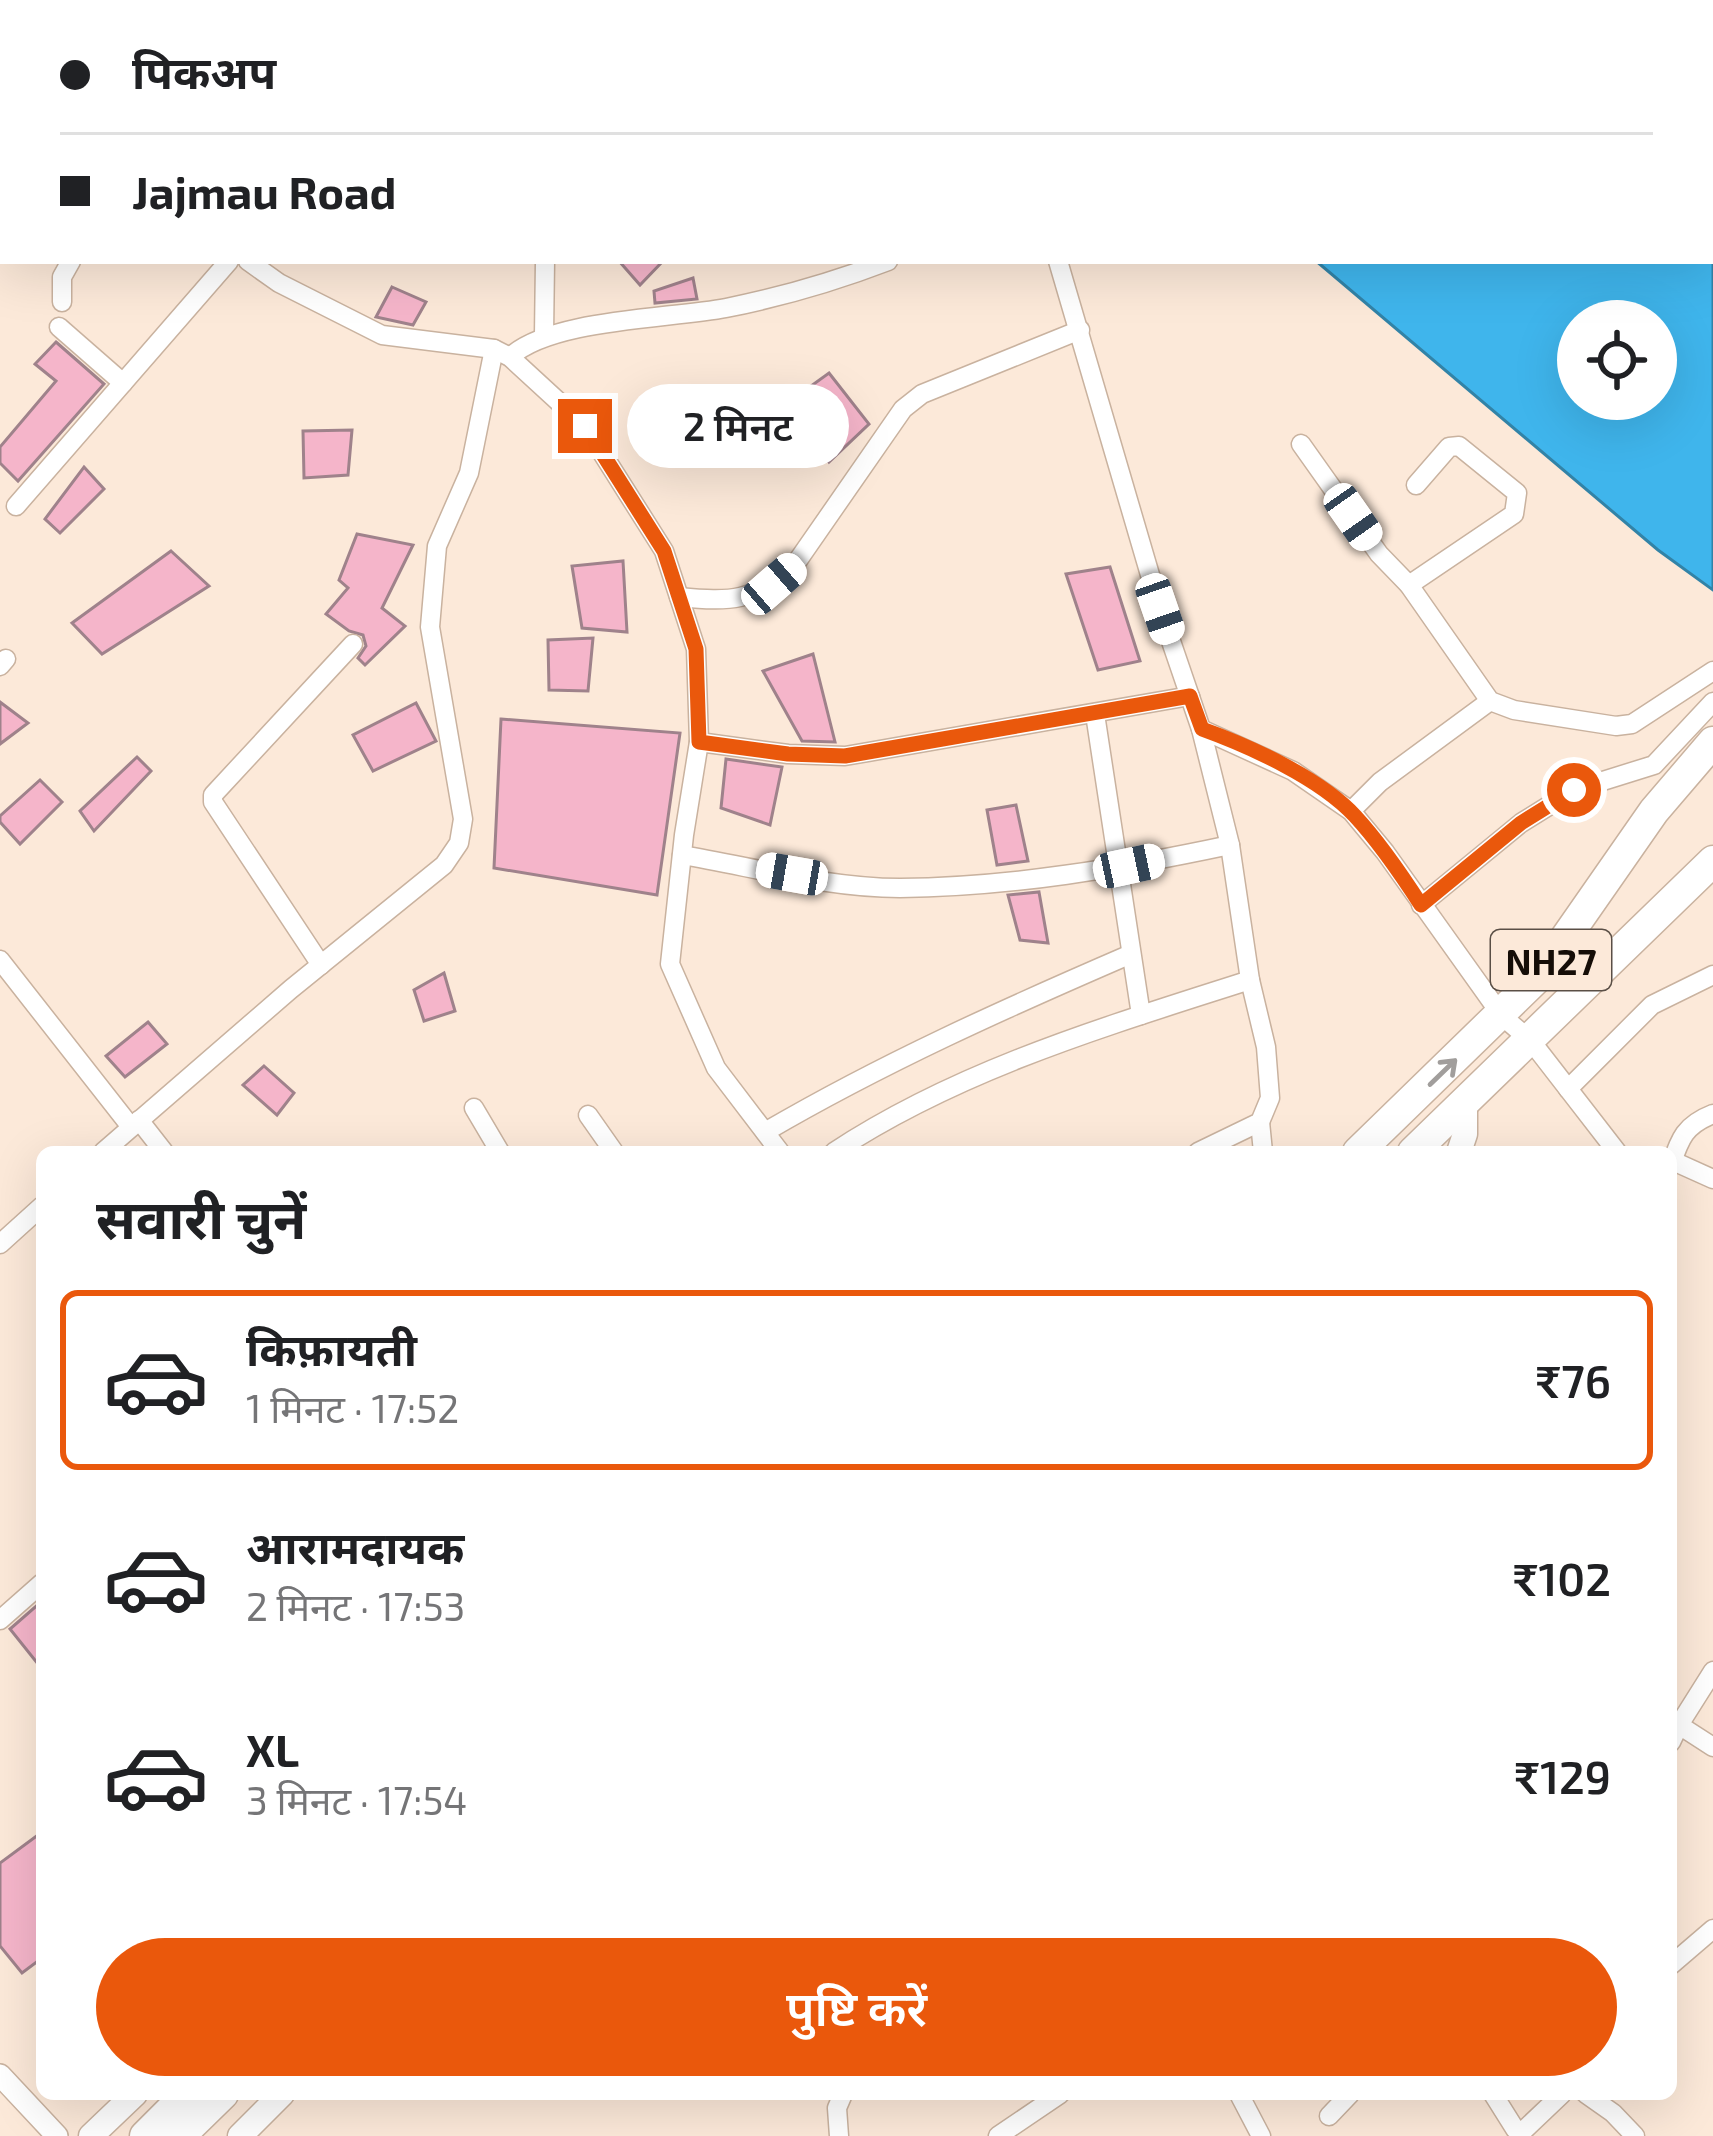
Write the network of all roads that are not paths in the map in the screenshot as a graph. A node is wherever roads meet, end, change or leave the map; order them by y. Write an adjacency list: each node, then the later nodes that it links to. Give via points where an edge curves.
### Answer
1 (69, 264): 7 (street)
2 (227, 264): 12 (street)
3 (252, 264): 11 (street, via 382,335)
4 (544, 264): 10 (street)
5 (880, 264): 10 (street, via 730,307)
6 (1059, 264): 9 (street)
7 (62, 302)
8 (59, 327): 12 (street)
9 (1080, 330): 17 (street, via 922,394 774,584 726,602); 20 (street)
10 (544, 335): 11 (street)
11 (502, 353): 17 (street, via 585,426 664,551); 35 (street, via 469,473 437,546 430,627 463,819 459,843 444,866)
12 (123, 383): 15 (street)
13 (1300, 444): 16 (street)
14 (1416, 485): 16 (street, via 1459,446 1518,501 1514,514)
15 (16, 506)
16 (1409, 585): 21 (street)
17 (679, 598): 25 (street, via 696,649)
18 (353, 644): 35 (street, via 213,795)
19 (1713, 671): 21 (street, via 1632,724 1533,714)
20 (1190, 696): 23 (street); 24 (street)
21 (1490, 700): 27 (street)
22 (1713, 703): 32 (street, via 1654,765 1574,790)
23 (1095, 714): 25 (street, via 845,756); 31 (street)
24 (1202, 729): 27 (street, via 1293,771); 28 (street)
25 (699, 742): 29 (street)
26 (1713, 742): 39 (highway, NH27)
27 (1351, 811): 32 (street)
28 (1229, 845): 31 (street); 37 (street)
29 (682, 855): 31 (street, via 897,888); 48 (street, via 670,964 716,1068)
30 (1713, 862): 40 (highway, NH27)
31 (1120, 868): 33 (street)
32 (1421, 905): 39 (street)
33 (1131, 954): 38 (street); 48 (street, via 854,1080)
34 (0, 960): 47 (street)
35 (321, 965): 47 (street)
36 (1713, 975): 41 (street, via 1652,1005)
37 (1250, 980): 38 (street); 46 (street, via 1270,1098)
38 (1141, 1015): 54 (street, via 1018,1058)
39 (1502, 1016): 40 (street); 57 (highway, NH27, one-way to 39)
40 (1531, 1041): 41 (street); 42 (highway, NH27)
41 (1568, 1089): 60 (street)
42 (1466, 1103): 58 (highway, NH27); 59 (main road)
43 (474, 1108): 51 (street)
44 (588, 1114): 52 (street)
45 (1713, 1114): 61 (street, via 1690,1124)
46 (1259, 1122): 55 (street); 56 (street)
47 (135, 1124): 49 (street); 50 (street)
48 (765, 1132): 53 (street)
49 (110, 1146)
50 (158, 1146)
51 (496, 1146)
52 (610, 1146)
53 (776, 1146)
54 (844, 1146)
55 (1210, 1146)
56 (1262, 1146)
57 (1364, 1146)
58 (1419, 1146)
59 (1461, 1146)
60 (1611, 1146)
61 (1675, 1146)
62 (1677, 1165): 63 (street)
63 (1713, 1179)
64 (36, 1211): 65 (street)
65 (0, 1244)
66 (36, 1588): 67 (street)
67 (0, 1620)
68 (1713, 1671): 69 (street)
69 (1677, 1730)
70 (1677, 1738): 71 (street)
71 (1713, 1747)
72 (1713, 1929): 73 (street)
73 (1677, 1960)
74 (0, 2075): 89 (street)
75 (129, 2100): 90 (main road)
76 (181, 2100): 91 (highway)
77 (217, 2100): 92 (highway)
78 (276, 2100): 87 (main road)
79 (840, 2100): 93 (street)
80 (1052, 2100): 88 (street)
81 (1242, 2100): 94 (street)
82 (1344, 2100): 86 (street)
83 (1497, 2100): 84 (street, via 1522,2132)
84 (1556, 2100)
85 (1595, 2100): 95 (street)
86 (1329, 2116)
87 (249, 2127)
88 (1004, 2135)
89 (56, 2136)
90 (91, 2136)
91 (145, 2136)
92 (180, 2136)
93 (839, 2136)
94 (1261, 2136)
95 (1635, 2136)

